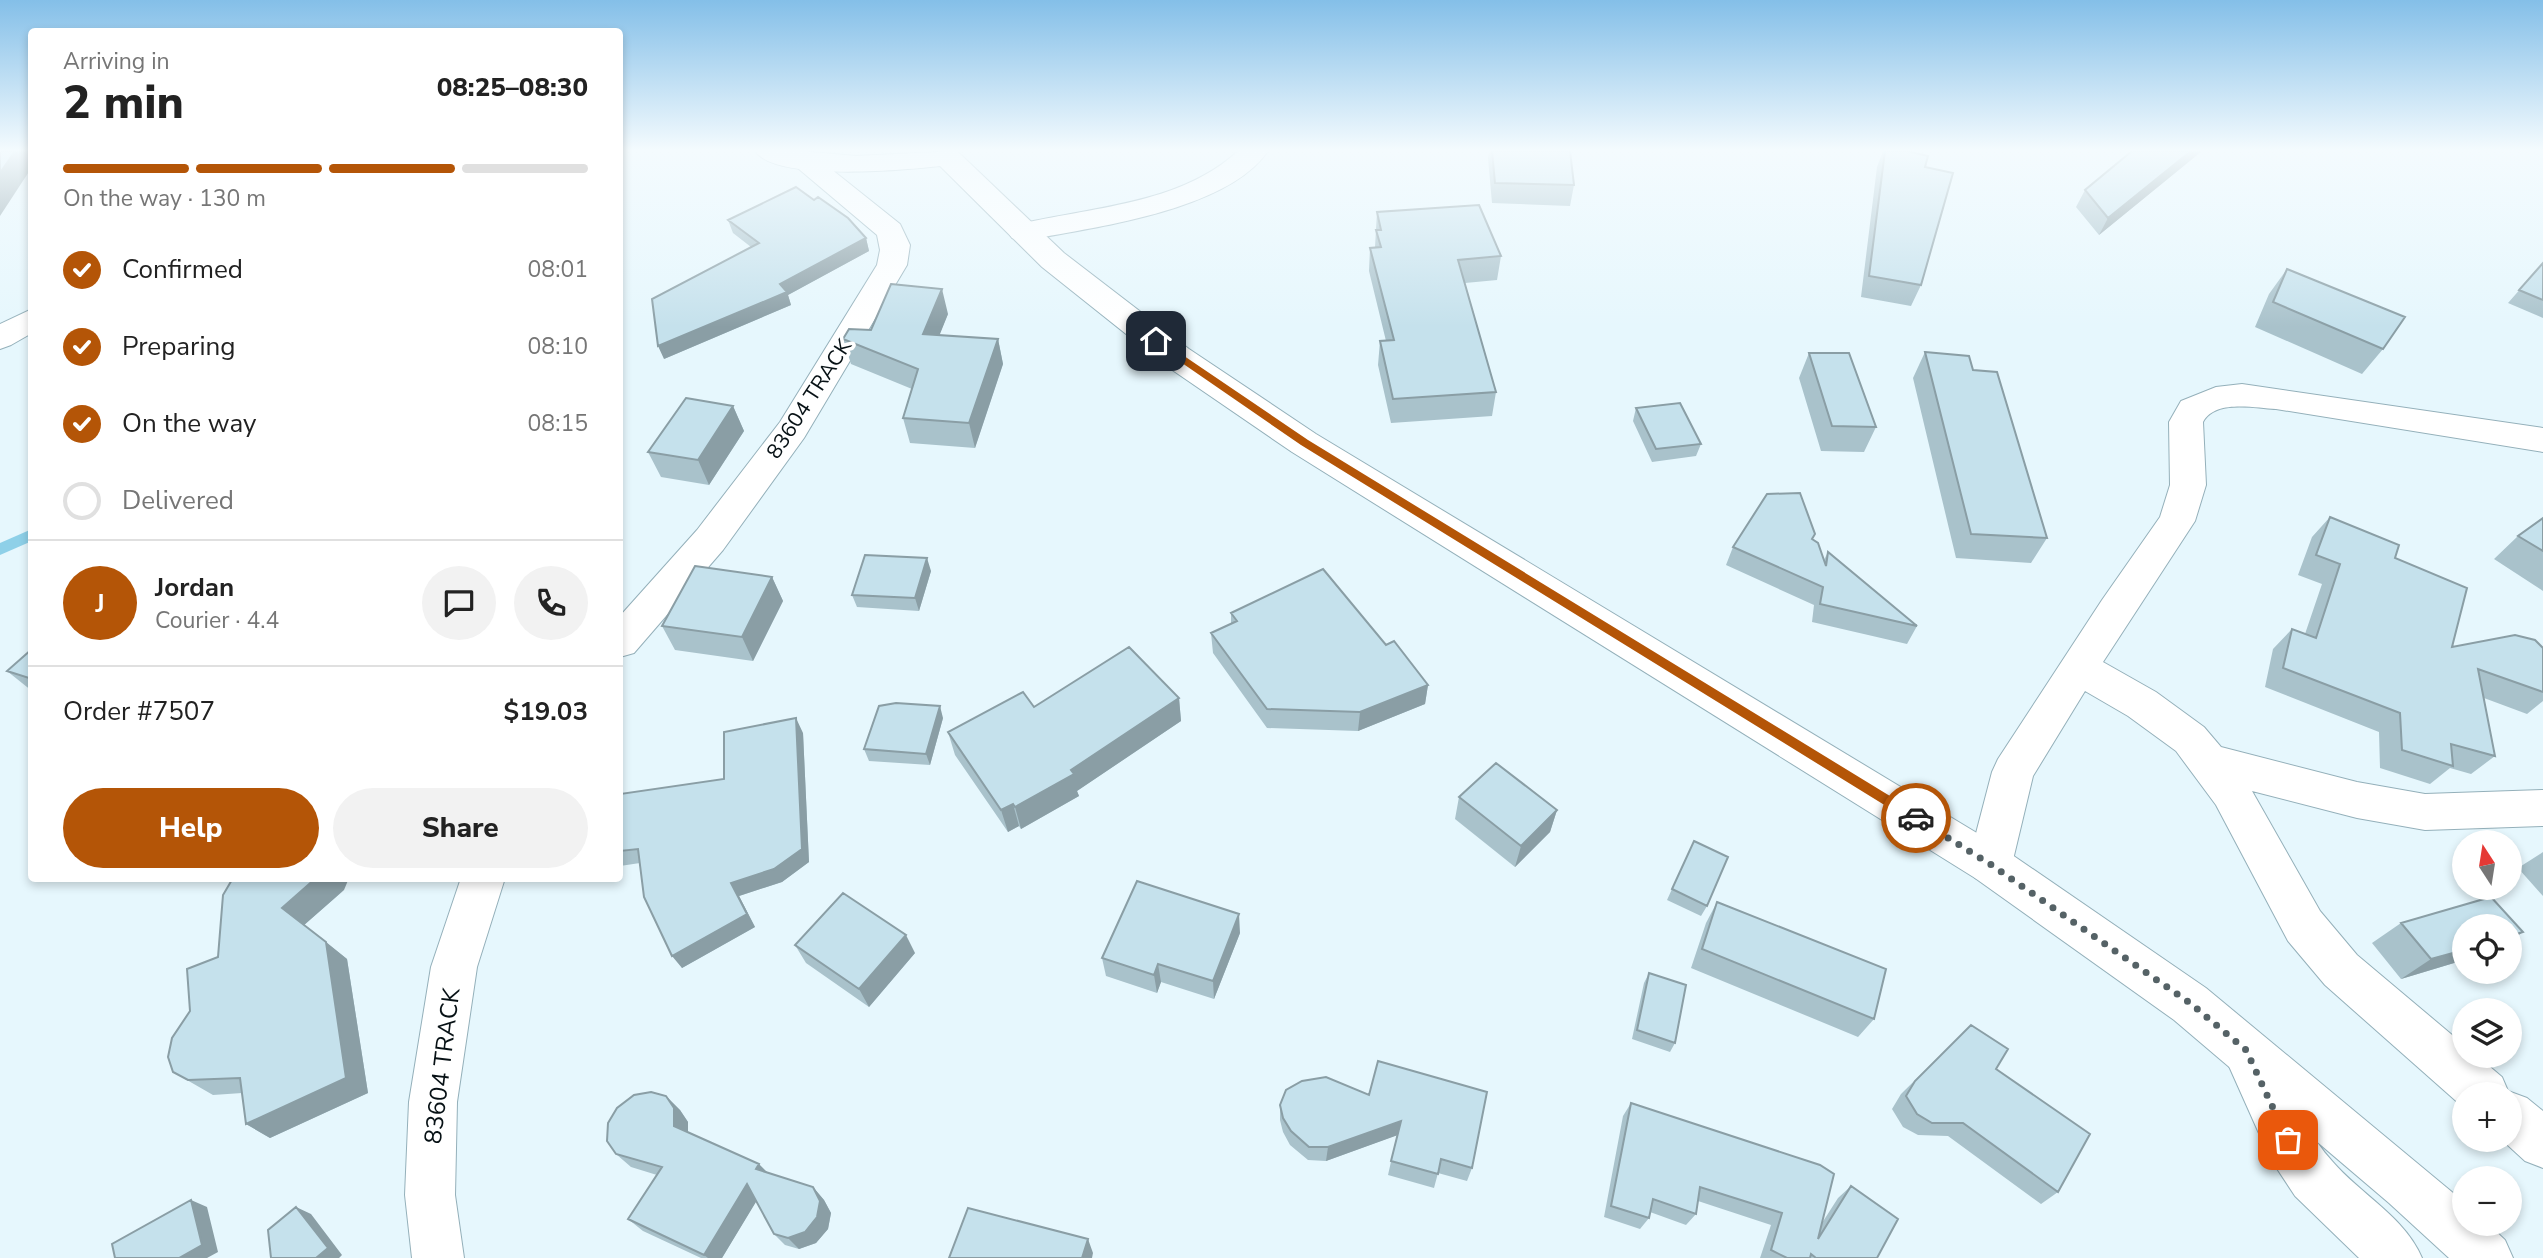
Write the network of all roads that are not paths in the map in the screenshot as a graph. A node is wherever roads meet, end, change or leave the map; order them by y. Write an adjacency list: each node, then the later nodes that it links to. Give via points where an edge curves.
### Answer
1 (864, 210): 8 (street, 83604 TRACK, via 894,237 896,255 890,270 792,430 710,540)
2 (1000, 210): 4 (street)
3 (1123, 210): 4 (street)
4 (1023, 232): 12 (street, via 1177,357 1304,443)
5 (28, 321): 6 (street)
6 (0, 338)
7 (2543, 440): 9 (street, via 2276,398 2216,398 2193,409 2186,422 2188,485 2177,521)
8 (623, 639)
9 (2079, 668): 10 (street, via 2173,724); 12 (street, via 2013,772)
10 (2209, 762): 11 (street, via 2357,800 2425,812); 15 (street, via 2231,792 2304,926 2341,970)
11 (2543, 808)
12 (1990, 864): 14 (street, via 2190,1003)
13 (482, 882): 18 (street, 83604 TRACK, via 454,968 433,1102 430,1195)
14 (2246, 1050): 19 (street, via 2288,1140 2313,1178); 20 (street)
15 (2471, 1082)
16 (2522, 1125): 17 (street)
17 (2543, 1143)
18 (438, 1258)
19 (2396, 1258)
20 (2487, 1258)

